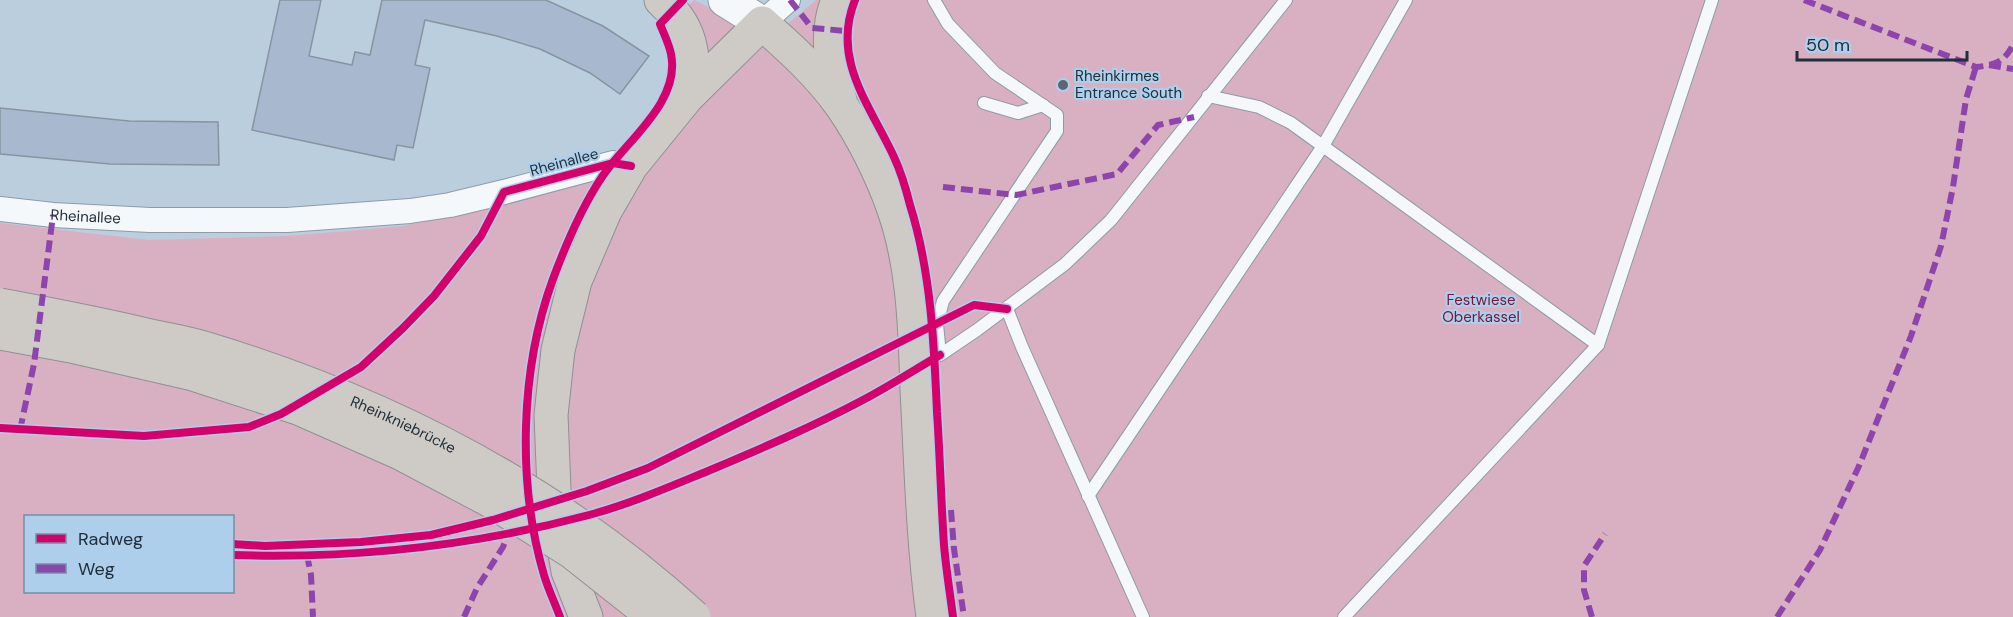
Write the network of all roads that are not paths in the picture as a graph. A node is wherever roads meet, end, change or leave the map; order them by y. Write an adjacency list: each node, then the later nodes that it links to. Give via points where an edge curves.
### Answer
1 (661, 0): 11 (highway, via 687,33 693,67)
2 (725, 0): 9 (street)
3 (788, 0): 9 (street)
4 (838, 0): 13 (highway, via 829,43)
5 (934, 0): 14 (lane, via 948,24 993,76)
6 (1286, 0): 10 (lane)
7 (1406, 0): 15 (lane)
8 (1712, 0): 21 (lane)
9 (762, 23): 11 (highway); 13 (highway, via 795,52)
10 (1208, 96): 15 (lane, via 1259,106); 19 (lane, via 1111,220 1065,264)
11 (687, 97): 16 (highway)
12 (984, 103): 14 (lane, via 1018,113)
13 (841, 105): 26 (highway, via 873,161 895,211 907,263 913,305 925,553)
14 (1043, 105): 19 (lane, via 1057,115 1057,131 943,301 937,324 940,355)
15 (1323, 146): 21 (lane); 22 (lane)
16 (632, 166): 17 (street, Rheinallee, via 613,163 420,209 287,220 150,220); 23 (highway, bridge, via 605,211 575,281 558,350 551,415 554,490 568,571)
17 (0, 209)
18 (0, 305): 25 (highway, Rheinkniebrücke, bridge, via 202,348 304,382 410,426 501,474 587,529)
19 (1006, 309): 22 (lane)
20 (0, 333): 24 (highway, Rheinkniebrücke, bridge, via 193,374 298,408 400,453 491,501 572,552)
21 (1598, 345): 28 (lane)
22 (1088, 496): 27 (lane)
23 (586, 617)
24 (654, 617)
25 (694, 617)
26 (933, 617)
27 (1143, 617)
28 (1344, 617)

